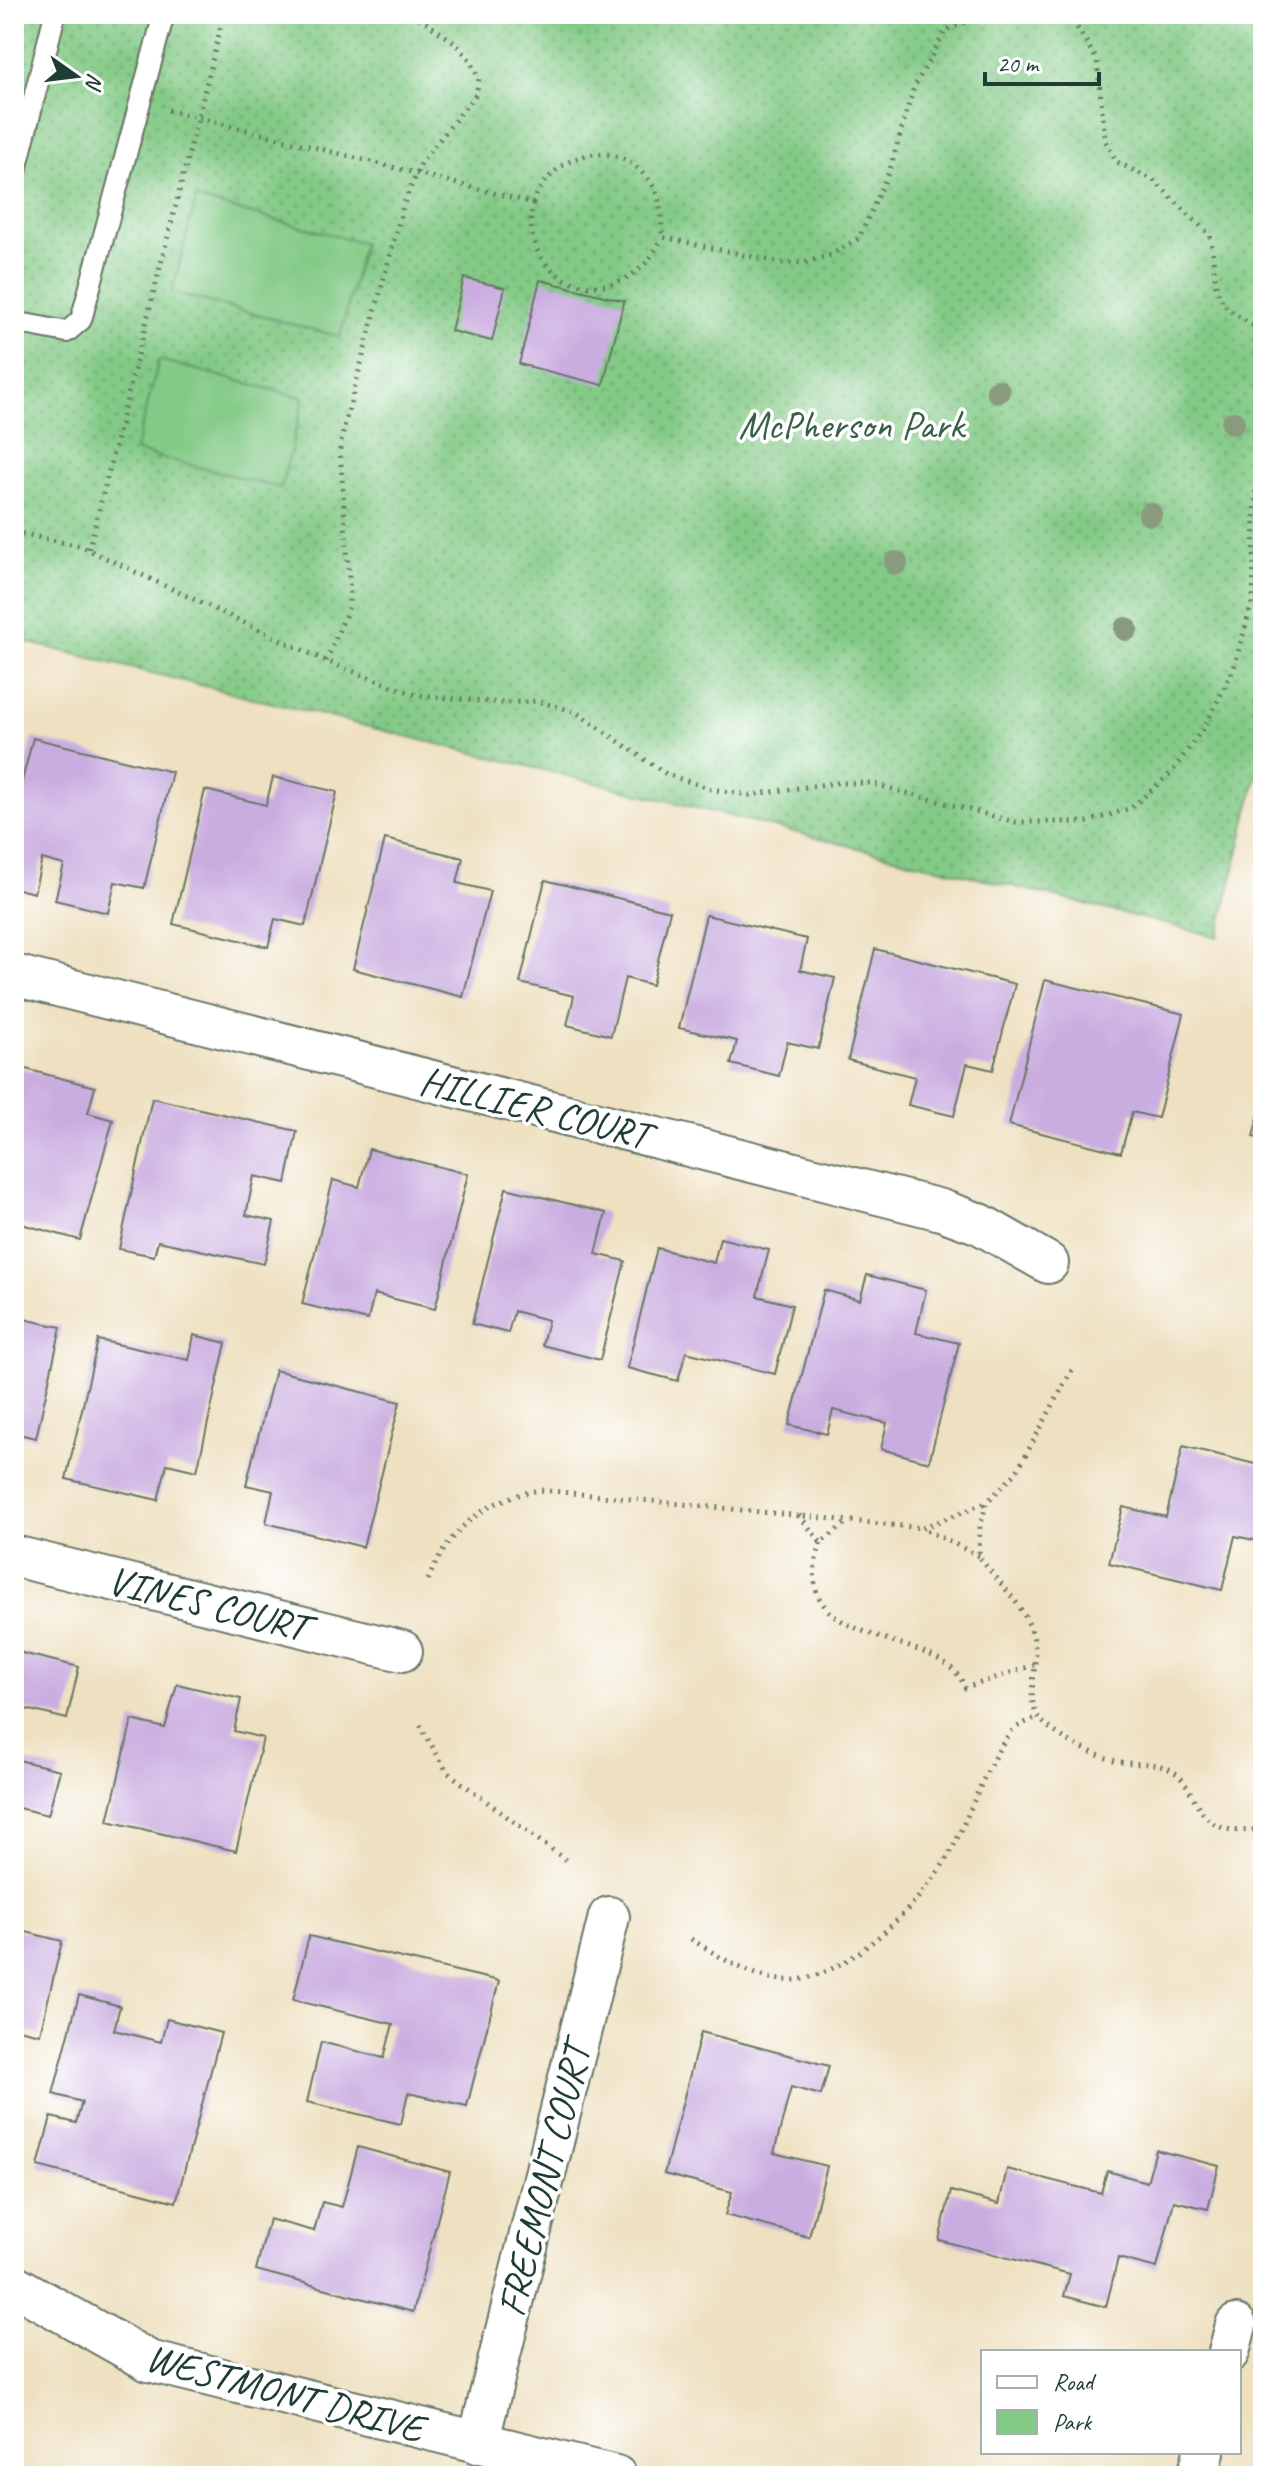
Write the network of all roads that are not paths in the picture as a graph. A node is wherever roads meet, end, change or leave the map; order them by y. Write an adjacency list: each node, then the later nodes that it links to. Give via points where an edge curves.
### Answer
1 (55, 14): 3 (lane)
2 (164, 14): 4 (lane, via 81,320 67,332)
3 (14, 178)
4 (14, 322)
5 (14, 975): 6 (street, HILLIER COURT, via 941,1210 980,1224)
6 (1048, 1263)
7 (14, 1556): 8 (street, VINES COURT)
8 (402, 1651)
9 (609, 1917): 11 (street, FREEMONT COURT)
10 (14, 2285): 11 (street, WESTMONT DRIVE, via 149,2361)
11 (478, 2443): 13 (street, WESTMONT DRIVE)
12 (1204, 2454): 14 (street)
13 (616, 2476)
14 (1198, 2476)

